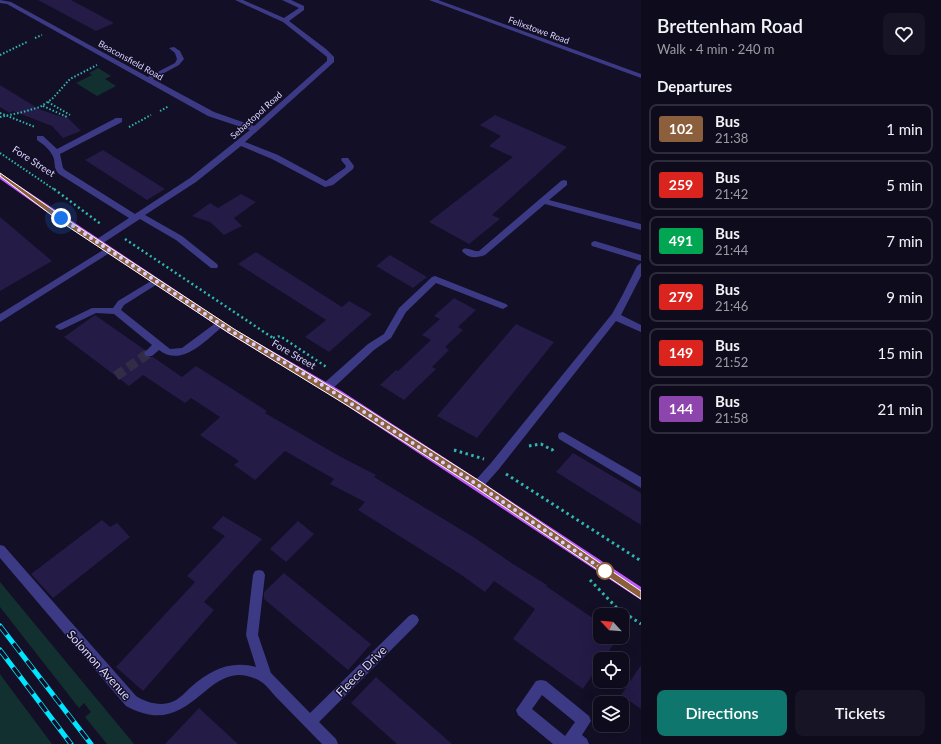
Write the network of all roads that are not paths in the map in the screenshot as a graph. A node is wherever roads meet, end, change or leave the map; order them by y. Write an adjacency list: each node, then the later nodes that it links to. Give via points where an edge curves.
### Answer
1 (238, 0): 5 (street, Sebastopol Road)
2 (286, 0): 5 (street, via 302,9)
3 (432, 0): 7 (street, Felixstowe Road)
4 (0, 1): 8 (street, Beaconsfield Road, via 9,3)
5 (285, 20): 10 (street, Sebastopol Road, via 324,50 331,58 330,62)
6 (172, 48): 8 (street, via 181,56 177,64)
7 (641, 76)
8 (147, 80): 10 (street, Beaconsfield Road, via 211,114)
9 (119, 120): 13 (street)
10 (255, 129): 12 (street, Sebastopol Road)
11 (40, 138): 13 (street, via 49,144)
12 (240, 143): 14 (street, via 275,157 325,184 349,169 350,166); 18 (street, Sebastopol Road, via 193,180)
13 (56, 154): 18 (street, via 62,172)
14 (344, 160)
15 (0, 174): 20 (main road, Fore Street)
16 (564, 183): 17 (street)
17 (544, 201): 19 (street); 23 (street, via 482,253 472,254)
18 (137, 217): 20 (street, Sebastopol Road); 25 (street, via 179,238)
19 (641, 227)
20 (97, 243): 22 (main road, Fore Street)
21 (595, 244): 24 (street)
22 (108, 250): 27 (main road, Fore Street); 31 (street)
23 (466, 251)
24 (641, 258)
25 (214, 266)
26 (641, 266): 30 (street)
27 (156, 282): 29 (street, via 121,303); 32 (main road, Fore Street)
28 (503, 306): 37 (street, via 435,279 402,310 388,336 371,347)
29 (116, 311): 33 (street, via 95,310); 35 (street)
30 (615, 316): 34 (street); 40 (street)
31 (0, 319)
32 (220, 324): 35 (street, via 185,351 168,352); 37 (main road, Fore Street)
33 (60, 327)
34 (641, 329)
35 (159, 345): 36 (street)
36 (148, 353)
37 (326, 388): 40 (main road, Fore Street)
38 (563, 436): 39 (street)
39 (641, 483)
40 (478, 485): 43 (main road, Fore Street)
41 (0, 550): 45 (street, Solomon Avenue, via 131,701 142,708 153,711 180,705 210,678 232,669 254,672)
42 (259, 575): 45 (street, Solomon Avenue, via 252,635)
43 (641, 594)
44 (413, 620): 46 (street, Fleece Drive)
45 (266, 677): 46 (street, Solomon Avenue)
46 (310, 722): 47 (street, Solomon Avenue)
47 (331, 744)

